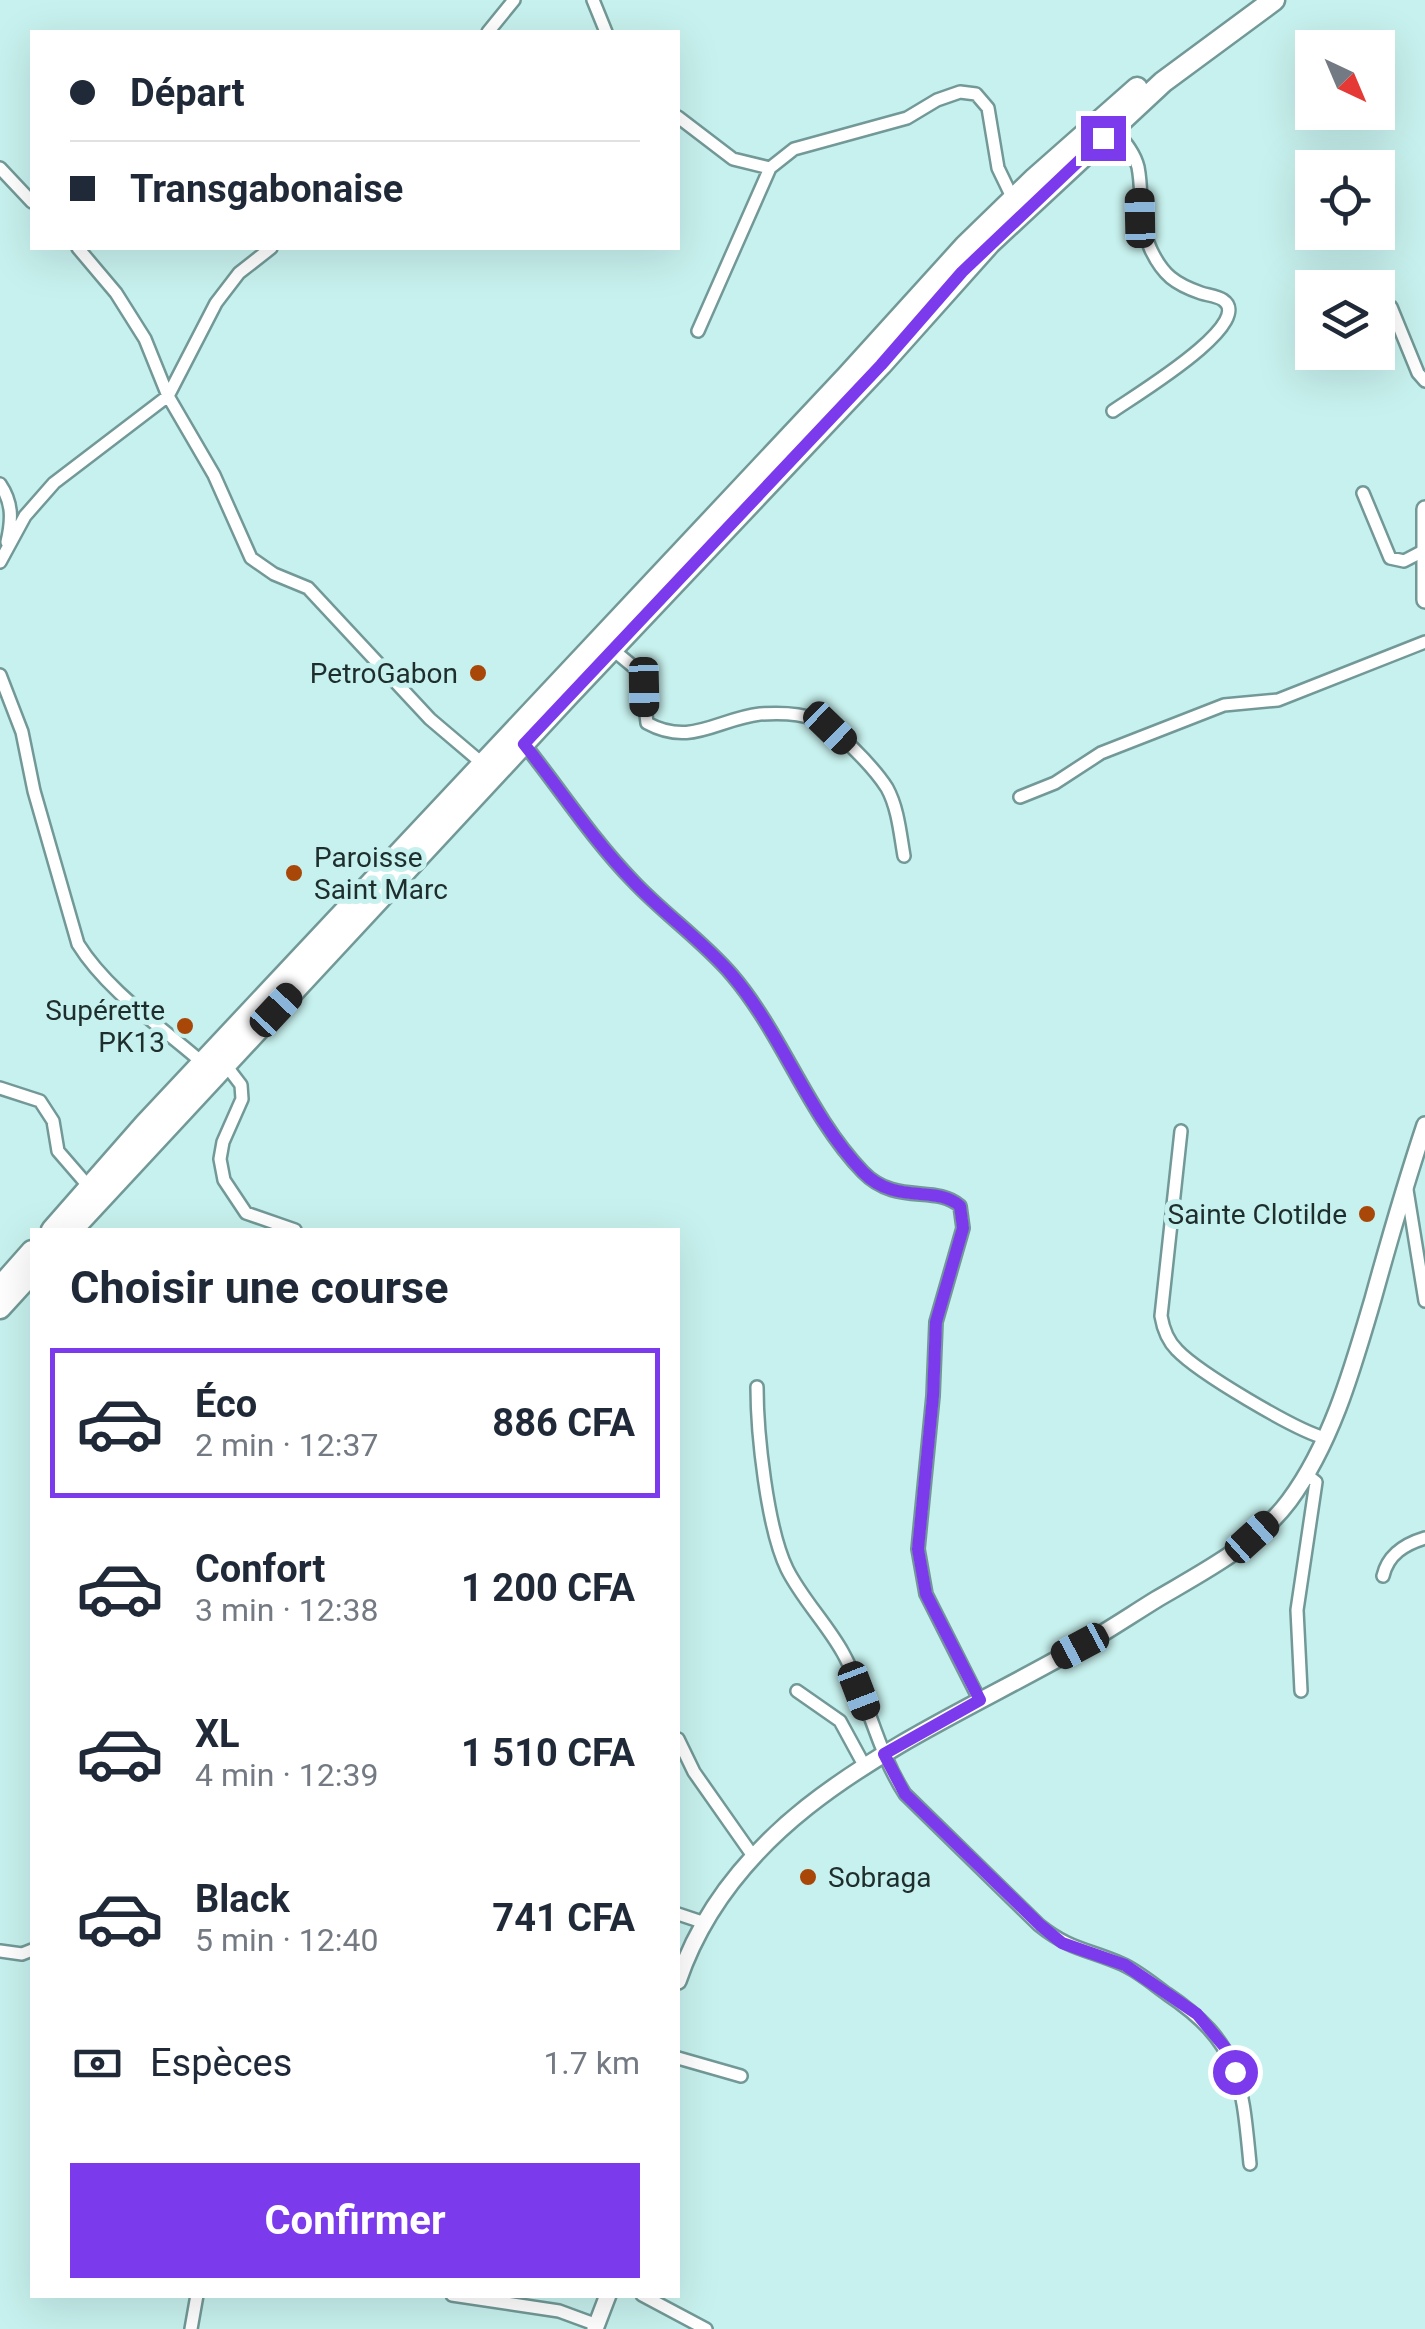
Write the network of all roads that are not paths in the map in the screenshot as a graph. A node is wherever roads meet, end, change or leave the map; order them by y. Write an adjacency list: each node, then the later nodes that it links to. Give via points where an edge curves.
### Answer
1 (514, 0): 5 (street)
2 (593, 0): 6 (street)
3 (1248, 0): 11 (highway, via 1157,70)
4 (1274, 0): 8 (highway)
5 (490, 30)
6 (605, 30)
7 (680, 119): 10 (street, via 733,159)
8 (1113, 128): 19 (street, via 1138,166 1140,218 1164,274 1223,300 1230,317 1215,338); 28 (highway, via 980,253)
9 (0, 168): 12 (street)
10 (770, 168): 11 (street, via 794,149 907,118 960,92 976,94 988,108 998,168); 16 (street)
11 (1013, 198): 31 (highway)
12 (30, 200)
13 (80, 250): 18 (street, via 145,338)
14 (268, 250): 18 (street, via 216,303)
15 (1395, 317): 17 (street)
16 (698, 330)
17 (1425, 381)
18 (168, 396): 24 (street, via 54,484); 31 (street, via 251,558 308,588 430,719)
19 (1113, 411)
20 (0, 484): 24 (street, via 12,520)
21 (1363, 492): 23 (street, via 1390,558 1404,561)
22 (1425, 509): 23 (street)
23 (1423, 551): 26 (street)
24 (2, 559): 25 (street)
25 (0, 573)
26 (1425, 600)
27 (1425, 642): 32 (street, via 1278,700 1224,705 1102,753)
28 (612, 649): 30 (highway); 33 (street, via 642,673 647,723 663,732 700,731 759,714 814,719 830,728 888,790)
29 (0, 674): 34 (street, via 22,732 78,944 128,998)
30 (524, 744): 34 (highway); 55 (street, via 630,879 734,976 828,1129 865,1174 899,1194 960,1206 963,1228 936,1322 918,1549 926,1594)
31 (483, 764): 34 (highway)
32 (1020, 797)
33 (904, 856)
34 (215, 1064): 39 (highway); 40 (highway); 42 (street, via 242,1084 220,1159 224,1180 246,1213)
35 (0, 1088): 39 (street, via 40,1101 54,1121 58,1150)
36 (1425, 1125): 38 (street)
37 (1181, 1132): 49 (street, via 1163,1327 1182,1355 1296,1428)
38 (1406, 1186): 46 (street); 49 (street)
39 (90, 1188): 41 (highway)
40 (80, 1227)
41 (54, 1228)
42 (289, 1228)
43 (30, 1253): 45 (highway)
44 (30, 1275): 47 (highway)
45 (0, 1287)
46 (1425, 1300)
47 (0, 1308)
48 (757, 1387): 57 (street, via 757,1430 787,1569 844,1654)
49 (1325, 1438): 50 (street)
50 (1306, 1474): 53 (street, via 1316,1482 1297,1610); 55 (street, via 1279,1512 1230,1555)
51 (1425, 1538): 52 (street, via 1403,1546)
52 (1382, 1576)
53 (1301, 1691)
54 (797, 1692): 58 (street, via 840,1721)
55 (980, 1700): 57 (street)
56 (680, 1743): 59 (street)
57 (884, 1754): 58 (street); 67 (street, via 905,1794 1040,1925 1062,1943 1125,1965 1215,2032 1235,2072)
58 (864, 1766): 59 (street, via 806,1806)
59 (753, 1856): 61 (street)
60 (680, 1915): 61 (street)
61 (704, 1924): 64 (street)
62 (0, 1950): 63 (street)
63 (30, 1951)
64 (680, 1977)
65 (680, 2059): 66 (street)
66 (741, 2076)
67 (1250, 2164)
68 (196, 2298): 75 (street)
69 (472, 2298): 73 (street)
70 (550, 2298): 73 (street)
71 (607, 2298): 74 (street)
72 (648, 2298): 76 (street)
73 (559, 2311): 74 (street)
74 (596, 2327)
75 (191, 2329)
76 (706, 2329)

